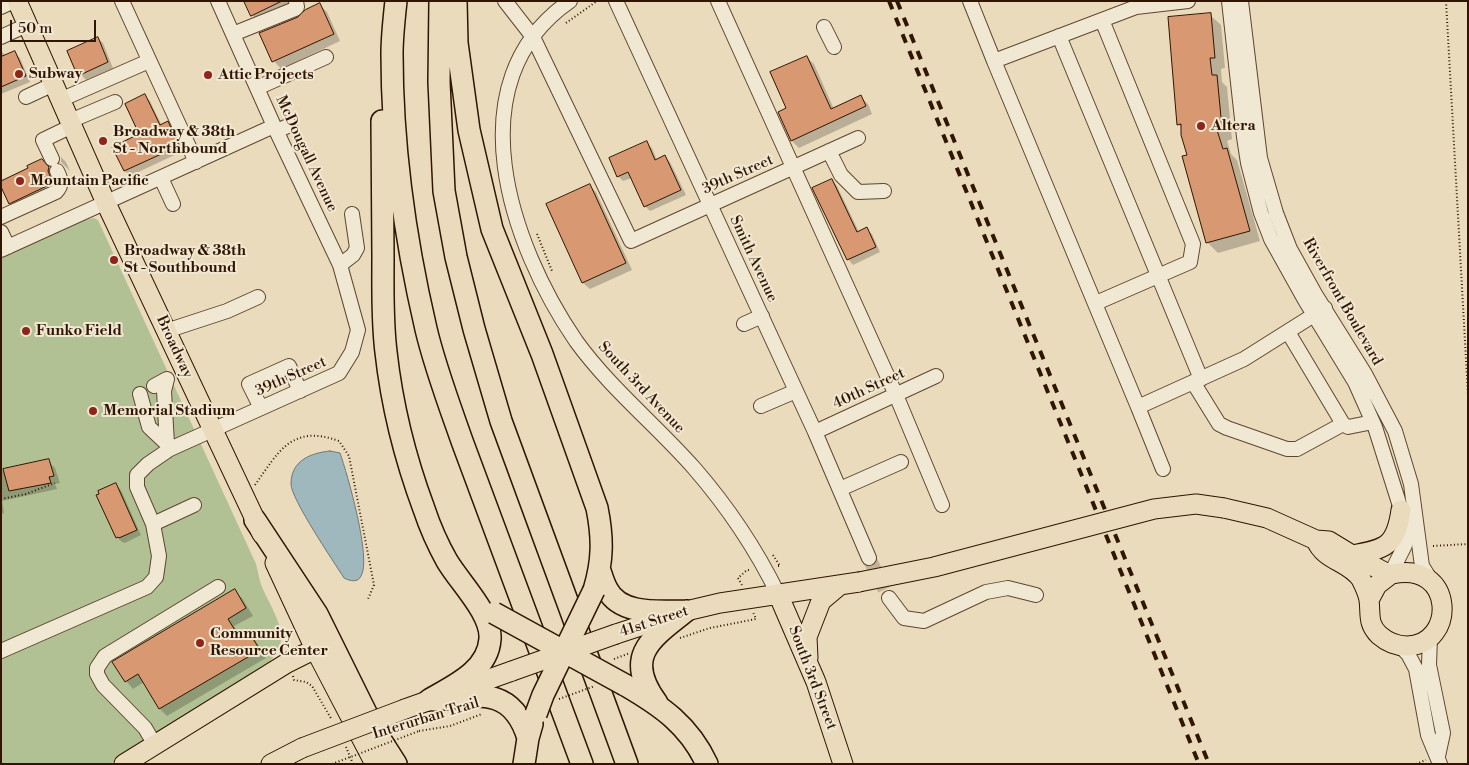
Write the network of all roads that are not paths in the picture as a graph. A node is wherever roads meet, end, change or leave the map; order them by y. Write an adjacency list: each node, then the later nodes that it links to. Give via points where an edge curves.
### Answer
1 (15, 1): 18 (street); 20 (main road, Broadway)
2 (122, 1): 28 (street)
3 (218, 1): 22 (street, McDougall Avenue)
4 (296, 1): 22 (street, via 295,9)
5 (387, 1): 96 (highway, via 381,30 386,352 399,430 411,476 439,546)
6 (396, 1): 116 (highway, via 392,53 401,201 426,331 457,425)
7 (440, 1): 117 (highway, via 439,82 444,191 456,257 501,421)
8 (456, 1): 88 (highway, via 457,43 469,130 492,229 593,495 601,532)
9 (505, 1): 25 (street)
10 (570, 1): 25 (street, South 3rd Avenue, via 558,9)
11 (616, 1): 45 (street, Smith Avenue)
12 (718, 1): 40 (street)
13 (970, 1): 29 (street)
14 (1188, 1): 17 (street)
15 (1229, 1): 54 (street, Riverfront Boulevard, via 1244,137 1254,189 1271,239)
16 (1241, 1): 54 (street, Riverfront Boulevard, via 1260,158 1266,183 1290,249)
17 (1135, 4): 19 (street)
18 (1, 7)
19 (1102, 20): 23 (street); 51 (street, via 1193,244 1190,262)
20 (28, 25): 24 (street); 31 (main road, Broadway)
21 (824, 28): 26 (street)
22 (233, 34): 30 (street, McDougall Avenue)
23 (1059, 36): 29 (street); 51 (street)
24 (1, 37)
25 (534, 37): 45 (street, 39th Street, via 631,241); 92 (street, South 3rd Avenue, via 519,59 507,88 503,116 502,148 508,189 523,240 554,307 578,342 605,377 694,468 730,513)
26 (834, 47)
27 (326, 56): 30 (street)
28 (149, 60): 31 (street); 39 (street)
29 (994, 61): 53 (street)
30 (257, 88): 36 (street, McDougall Avenue)
31 (57, 92): 32 (street); 34 (main road, Broadway)
32 (26, 97)
33 (115, 102): 34 (street)
34 (71, 124): 43 (main road, Broadway); 47 (street, via 43,140 61,180 59,189)
35 (290, 125): 36 (street)
36 (275, 129): 39 (street); 50 (street, McDougall Avenue)
37 (858, 138): 38 (street, 39th Street)
38 (829, 151): 40 (street, 39th Street); 42 (street, via 841,175 858,192)
39 (196, 162): 41 (street)
40 (794, 167): 45 (street, 39th Street); 67 (street)
41 (161, 178): 43 (street); 44 (street)
42 (884, 191)
43 (106, 203): 49 (street, via 34,242); 57 (main road, Broadway)
44 (173, 204)
45 (711, 205): 55 (street, Smith Avenue)
46 (352, 214): 50 (street, via 358,248)
47 (1, 217)
48 (1, 232): 49 (street)
49 (5, 248)
50 (340, 265): 64 (street, 39th Street, via 358,330 352,352 339,373)
51 (1159, 277): 53 (street); 62 (street)
52 (258, 297): 57 (street, via 227,311)
53 (1096, 303): 69 (street)
54 (1319, 312): 58 (street); 71 (street, Riverfront Boulevard); 89 (street, Riverfront Boulevard, via 1365,374 1395,431 1411,484 1422,566)
55 (762, 316): 56 (street); 65 (street, Smith Avenue)
56 (744, 324)
57 (166, 330): 59 (main road, Broadway)
58 (1288, 332): 62 (street, via 1244,359); 72 (street)
59 (184, 370): 61 (street); 73 (main road, Broadway)
60 (936, 376): 67 (street, 40th Street)
61 (167, 380): 63 (street); 75 (street, via 164,390)
62 (1197, 380): 69 (street); 72 (street, via 1219,424 1287,449 1297,449)
63 (154, 386)
64 (300, 391): 70 (street, 39th Street); 70 (street, via 289,366 250,384)
65 (796, 391): 68 (street); 74 (street, Smith Avenue)
66 (140, 394): 75 (street, via 149,427)
67 (896, 395): 74 (street, 40th Street); 80 (street)
68 (761, 406)
69 (1138, 407): 77 (street)
70 (261, 408): 73 (street, 39th Street)
71 (1373, 422): 72 (street, via 1348,427); 81 (street, Riverfront Boulevard)
72 (1343, 424)
73 (212, 430): 75 (street, 39th Street); 82 (main road, Broadway)
74 (815, 432): 78 (street, Smith Avenue)
75 (168, 447): 83 (street, 39th Street, via 137,474 137,487)
76 (902, 462): 78 (street)
77 (1163, 469)
78 (840, 489): 86 (street, Smith Avenue)
79 (194, 504): 83 (street)
80 (942, 505)
81 (1400, 510): 85 (main road, via 1398,530 1391,540 1372,552); 87 (street, Riverfront Boulevard, via 1406,522 1405,545)
82 (255, 520): 100 (main road, Broadway); 114 (highway, via 317,614 375,731)
83 (153, 524): 101 (street, 39th Street, via 159,556 156,577 147,587)
84 (1316, 540): 85 (main road, 41st Street, via 1329,541); 90 (main road, 41st Street, bridge, via 1267,518 1196,504 1154,509 934,567); 95 (main road, via 1319,548 1331,558 1354,571 1366,588)
85 (1352, 556): 87 (main road, 41st Street)
86 (869, 558)
87 (1391, 575): 89 (main road, via 1419,574); 95 (main road, via 1377,585)
88 (597, 580): 97 (highway, via 624,606); 102 (highway, bridge)
89 (1432, 582): 98 (main road, via 1440,595 1443,610 1439,625)
90 (840, 585): 92 (main road, 41st Street); 103 (main road, via 821,601 807,637)
91 (218, 587): 107 (street, via 105,656 96,668 103,685 145,728)
92 (778, 594): 97 (main road, 41st Street, via 720,602); 103 (main road, South 3rd Street)
93 (1036, 595): 94 (street, via 1008,588 986,592 924,621 904,618)
94 (889, 598)
95 (1369, 600): 99 (main road, via 1372,624 1378,634)
96 (476, 601): 102 (highway, bridge); 104 (highway, via 489,628 488,652 478,668)
97 (686, 611): 102 (main road, 41st Street, bridge); 105 (highway, via 654,637 642,656 644,684)
98 (1430, 637): 99 (main road, via 1415,644); 109 (street, via 1429,665 1443,733)
99 (1399, 645): 109 (street, via 1414,663 1428,735)
100 (315, 649): 107 (main road); 108 (main road, Broadway)
101 (1, 651)
102 (564, 653): 104 (main road, 41st Street, bridge); 105 (highway, bridge); 106 (highway, bridge)
103 (809, 665): 119 (main road, South 3rd Street)
104 (429, 700): 106 (highway, via 493,697 505,702 518,714); 111 (main road, 41st Street, bridge, via 302,748)
105 (657, 704): 118 (highway, via 679,722)
106 (528, 738): 115 (highway)
107 (155, 745): 110 (main road)
108 (364, 745): 112 (street, Broadway); 113 (main road, Broadway)
109 (1439, 760)
110 (124, 764)
111 (271, 764)
112 (369, 764)
113 (375, 764)
114 (396, 764)
115 (524, 764)
116 (582, 764)
117 (627, 764)
118 (707, 764)
119 (843, 764)

